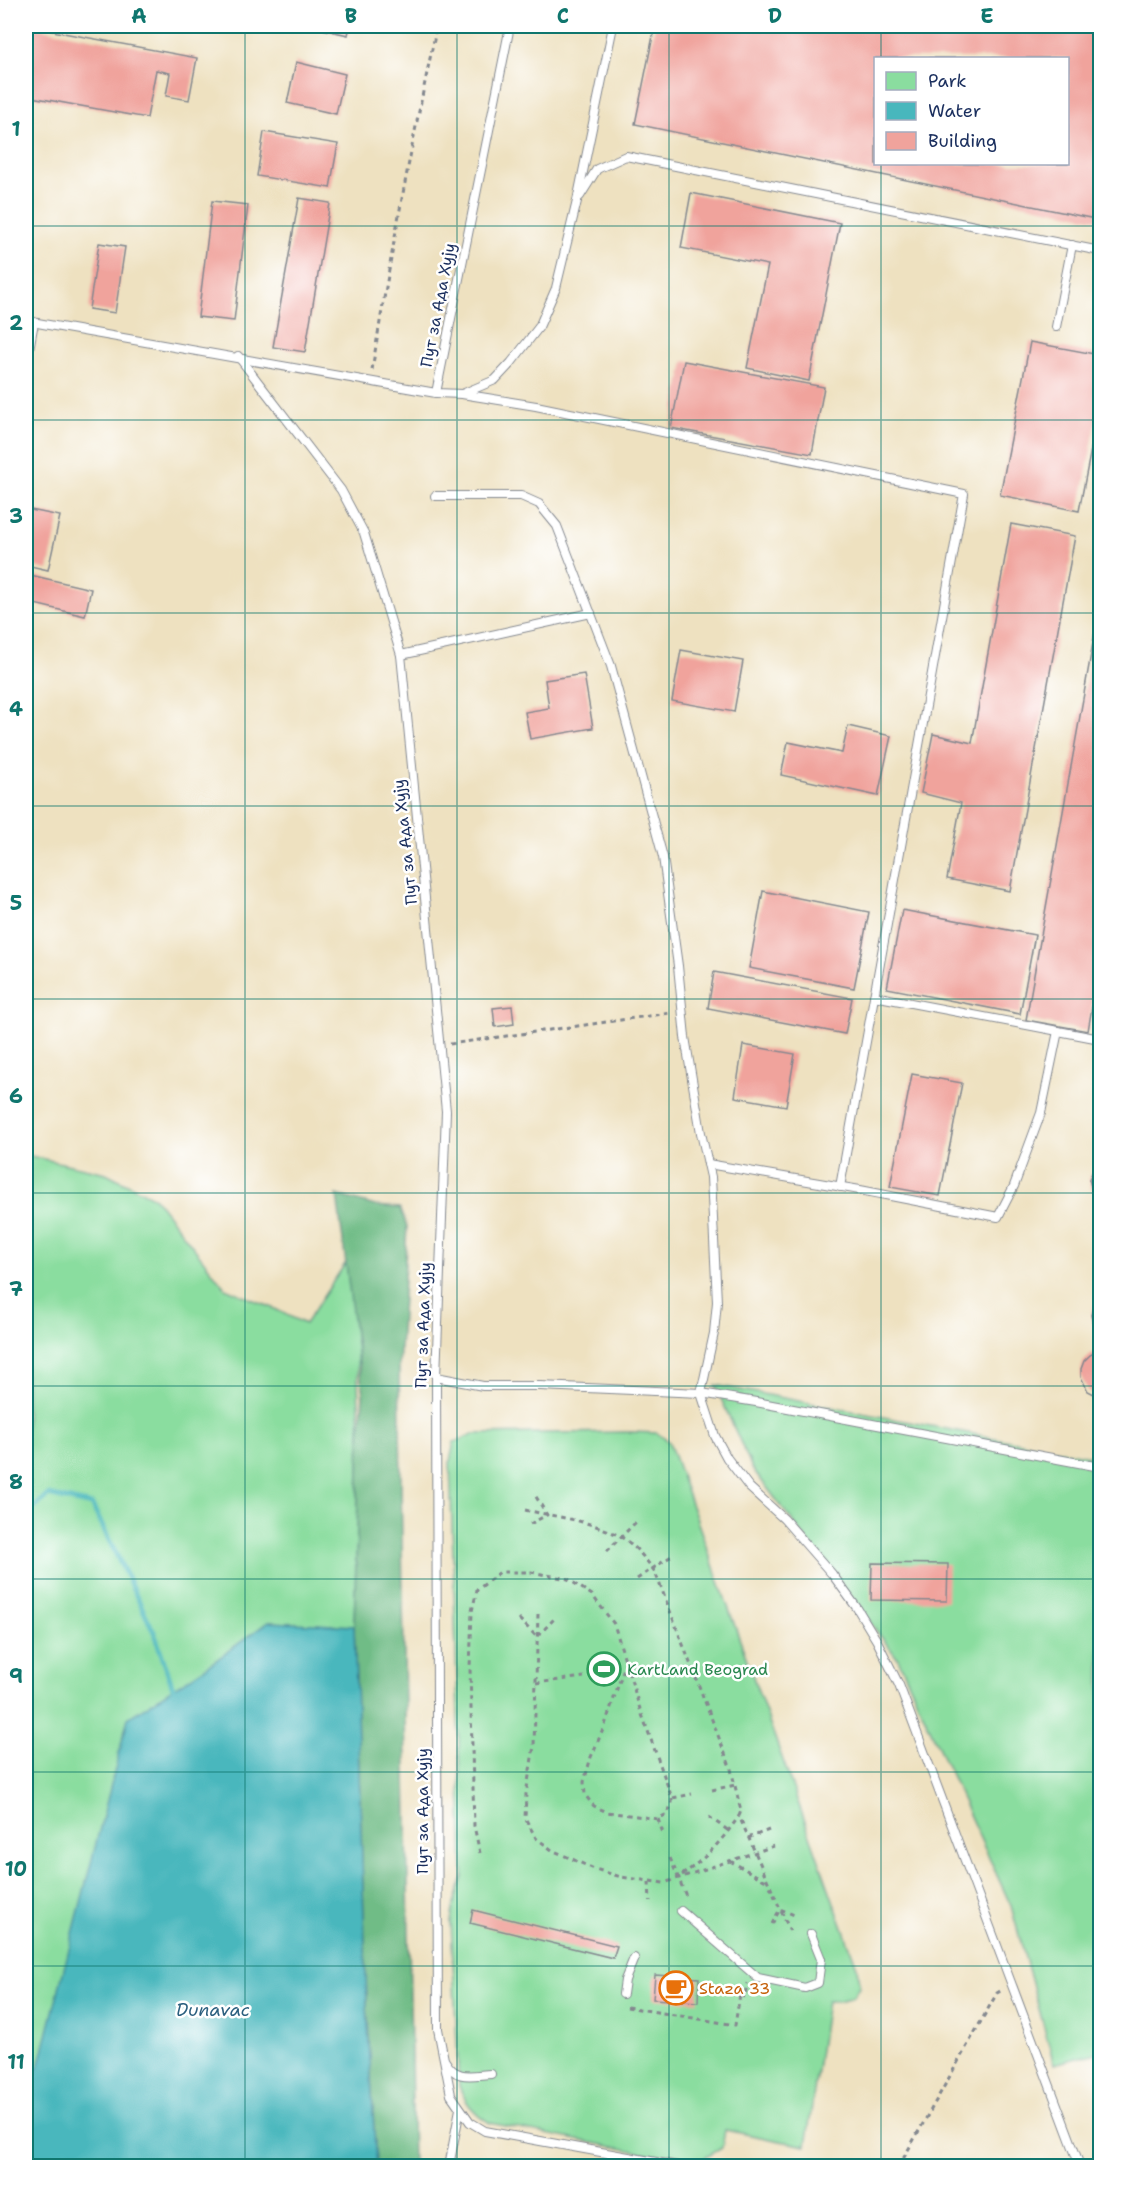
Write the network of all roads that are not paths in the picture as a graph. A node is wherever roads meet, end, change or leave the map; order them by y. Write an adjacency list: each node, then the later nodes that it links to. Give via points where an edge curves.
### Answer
1 (510, 26): 10 (lane, Пут за Ада Хују)
2 (613, 26): 3 (lane)
3 (577, 201): 4 (lane, via 597,169 626,156); 11 (lane, via 556,288 539,327 495,380)
4 (1072, 245): 5 (lane); 7 (lane)
5 (1101, 251)
6 (30, 321): 8 (lane, Пут за Ада Хују); 9 (lane)
7 (1056, 327)
8 (238, 356): 10 (lane, Пут за Ада Хују); 14 (lane, Пут за Ада Хују, via 340,490 364,533)
9 (26, 366)
10 (436, 393): 11 (lane)
11 (462, 394): 15 (lane, via 548,408 964,494)
12 (435, 496): 13 (lane, via 520,495 539,504 557,526)
13 (591, 613): 14 (lane); 18 (lane, via 611,666 663,857)
14 (401, 655): 20 (lane, Пут за Ада Хују, via 446,1110)
15 (874, 996): 16 (lane); 19 (lane)
16 (1058, 1031): 17 (lane); 19 (lane, via 1041,1113 999,1217)
17 (1101, 1039)
18 (708, 1164): 19 (lane); 21 (lane, via 717,1302)
19 (840, 1187)
20 (436, 1377): 21 (lane, via 483,1386); 27 (lane, Пут за Ада Хују, via 438,2029)
21 (701, 1393): 22 (lane); 32 (lane, via 727,1458 749,1487 808,1544 857,1608 899,1685)
22 (1101, 1467)
23 (681, 1911): 24 (lane, via 758,1978 805,1988 818,1983 821,1959)
24 (811, 1934)
25 (634, 1958): 26 (lane)
26 (623, 1994)
27 (442, 2055): 28 (lane, via 450,2069 463,2076); 29 (lane, Пут за Ада Хују, via 451,2095)
28 (491, 2073)
29 (460, 2109): 30 (lane); 31 (lane, Пут за Ада Хују, via 470,2122 485,2131)
30 (449, 2166)
31 (678, 2166)
32 (1080, 2166)

